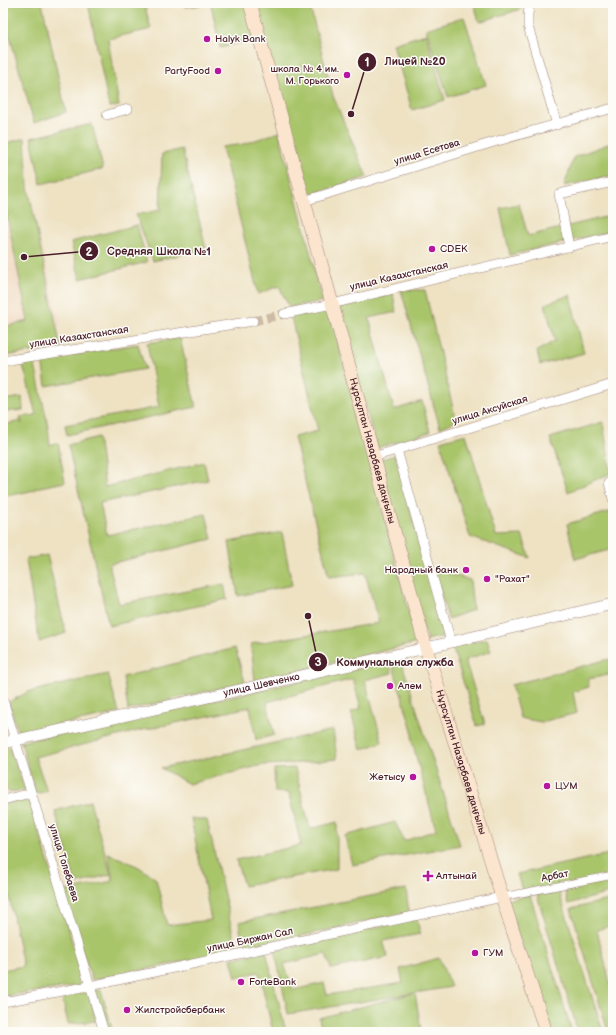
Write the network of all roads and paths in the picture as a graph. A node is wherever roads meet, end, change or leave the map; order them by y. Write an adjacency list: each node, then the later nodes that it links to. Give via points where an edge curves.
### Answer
1 (250, 3): 8 (main road, Нұрсұлтан Назарбаев даңғылы)
2 (530, 3): 6 (street, via 528,26)
3 (613, 108): 6 (street, улица Есетова)
4 (128, 109): 5 (street)
5 (107, 115)
6 (557, 125): 8 (street, улица Есетова)
7 (613, 182): 10 (street, via 559,194)
8 (304, 201): 11 (main road, Нұрсұлтан Назарбаев даңғылы)
9 (613, 236): 10 (street, улица Казахстанская)
10 (569, 247): 11 (street, улица Казахстанская)
11 (332, 304): 12 (street, улица Казахстанская); 17 (main road, Нұрсұлтан Назарбаев даңғылы)
12 (284, 314)
13 (253, 321): 14 (street, улица Казахстанская)
14 (3, 361)
15 (613, 384): 16 (street, улица Аксуйская)
16 (396, 450): 17 (street, улица Аксуйская); 21 (street)
17 (373, 457): 22 (main road, Нұрсұлтан Назарбаев даңғылы)
18 (613, 482): 19 (street, via 609,483)
19 (613, 499)
20 (613, 604): 21 (street, улица Шевченко)
21 (451, 642): 22 (street, улица Шевченко)
22 (426, 648): 24 (street, улица Шевченко); 29 (main road, Нұрсұлтан Назарбаев даңғылы)
23 (3, 700): 24 (street, улица Толебаева)
24 (15, 740): 25 (street, улица Шевченко); 26 (street, улица Толебаева)
25 (3, 743)
26 (31, 793): 27 (street); 30 (street, улица Толебаева)
27 (3, 800)
28 (613, 875): 29 (street, Арбат)
29 (502, 897): 30 (street, улица Биржан Сал); 33 (main road, Нұрсұлтан Назарбаев даңғылы)
30 (90, 986): 31 (street, улица Биржан Сал); 32 (street, улица Толебаева)
31 (3, 1002)
32 (104, 1032)
33 (546, 1032)

